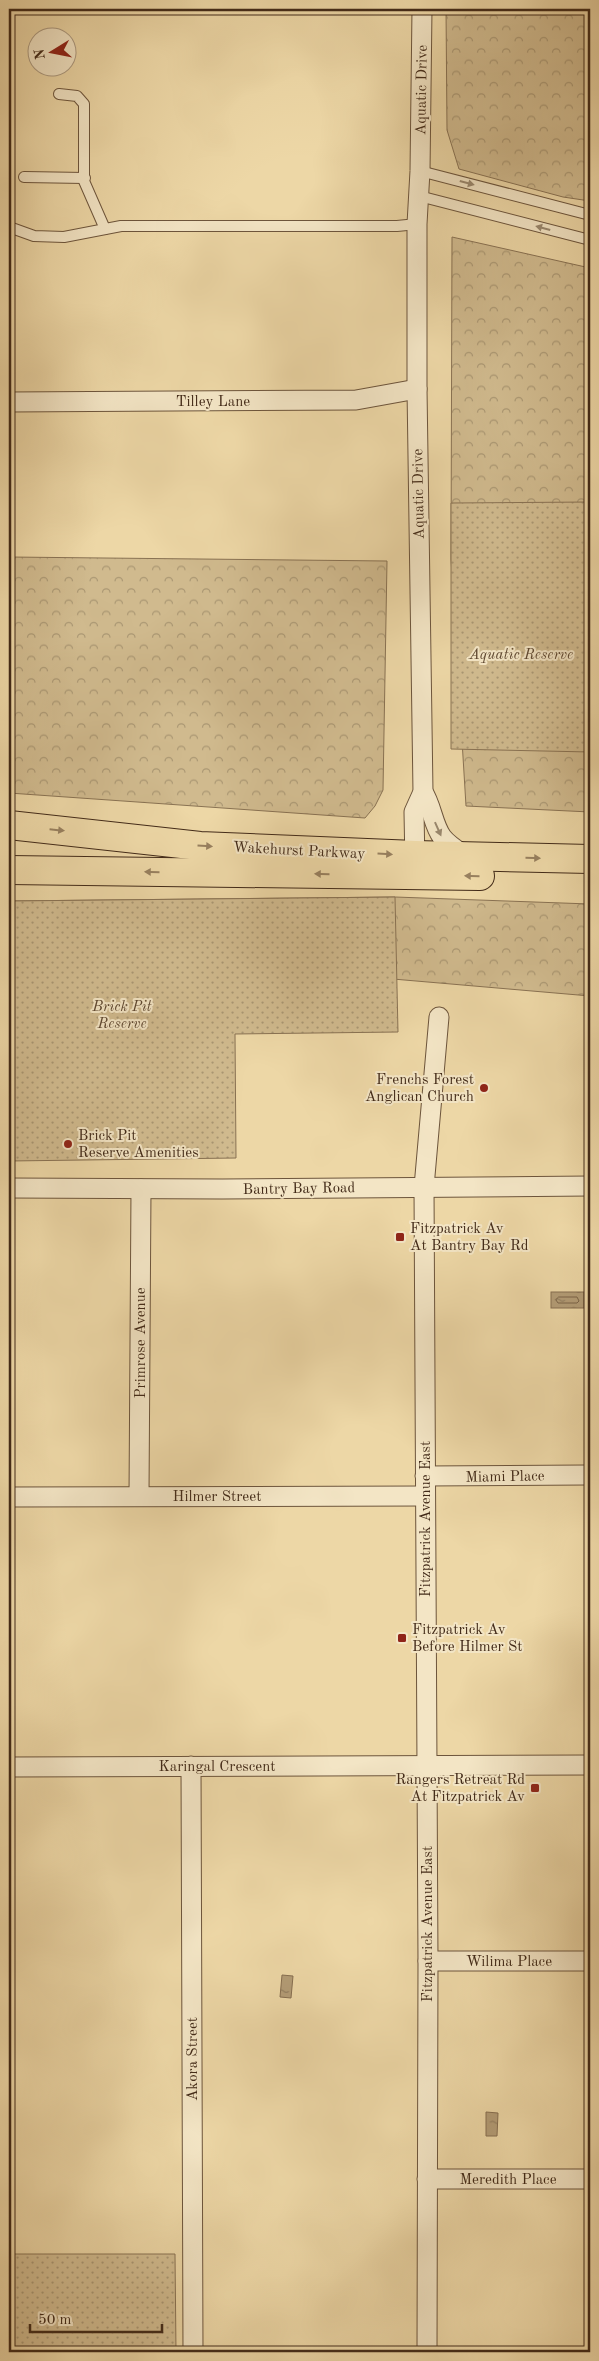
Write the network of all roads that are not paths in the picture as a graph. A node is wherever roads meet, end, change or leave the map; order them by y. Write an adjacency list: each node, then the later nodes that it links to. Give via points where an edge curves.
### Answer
1 (422, 9): 3 (street, Aquatic Drive)
2 (59, 94): 5 (lane, via 78,96 84,104)
3 (420, 171): 6 (street, Aquatic Drive); 7 (lane, one-way to 7)
4 (24, 177): 5 (lane)
5 (84, 178): 10 (lane)
6 (419, 196): 8 (street, Aquatic Drive); 11 (lane, one-way to 6)
7 (590, 215)
8 (417, 224): 10 (lane, via 121,226); 12 (street, Aquatic Drive)
9 (9, 227): 10 (lane, via 34,236 64,237)
10 (105, 229)
11 (590, 240)
12 (417, 389): 13 (street, Tilley Lane, via 356,400); 14 (street, Aquatic Drive)
13 (9, 402)
14 (423, 792): 16 (street, Aquatic Drive, one-way to 16, via 431,805 440,835); 18 (street, Aquatic Drive, via 414,812)
15 (9, 825): 18 (main road, Wakehurst Parkway, one-way to 18)
16 (467, 857): 17 (main road, Wakehurst Parkway, one-way to 17); 18 (main road, Wakehurst Parkway)
17 (590, 859)
18 (415, 865): 19 (main road, Wakehurst Parkway, one-way to 19); 20 (main road, Wakehurst Parkway, one-way to 18)
19 (9, 870)
20 (590, 877)
21 (439, 1017): 22 (street, Fitzpatrick Avenue East)
22 (424, 1186): 23 (street, Bantry Bay Road); 25 (street, Bantry Bay Road); 27 (street, Fitzpatrick Avenue East)
23 (590, 1186)
24 (9, 1188): 25 (street, Bantry Bay Road)
25 (141, 1189): 28 (street, Primrose Avenue)
26 (586, 1475): 27 (street, Miami Place)
27 (425, 1476): 29 (street, Fitzpatrick Avenue East)
28 (139, 1496): 29 (street, Hilmer Street); 30 (street, Hilmer Street)
29 (425, 1496): 31 (street, Fitzpatrick Avenue East)
30 (9, 1497)
31 (425, 1765): 32 (street, Karingal Crescent); 33 (street, Karingal Crescent); 35 (street, Fitzpatrick Avenue East)
32 (590, 1765)
33 (191, 1766): 34 (street, Karingal Crescent); 39 (street, Akora Street)
34 (9, 1767)
35 (428, 1961): 36 (street, Wilima Place); 37 (street, Fitzpatrick Avenue East)
36 (590, 1961)
37 (427, 2179): 38 (street, Meredith Place); 40 (street, Fitzpatrick Avenue East)
38 (590, 2179)
39 (193, 2352)
40 (427, 2352)

